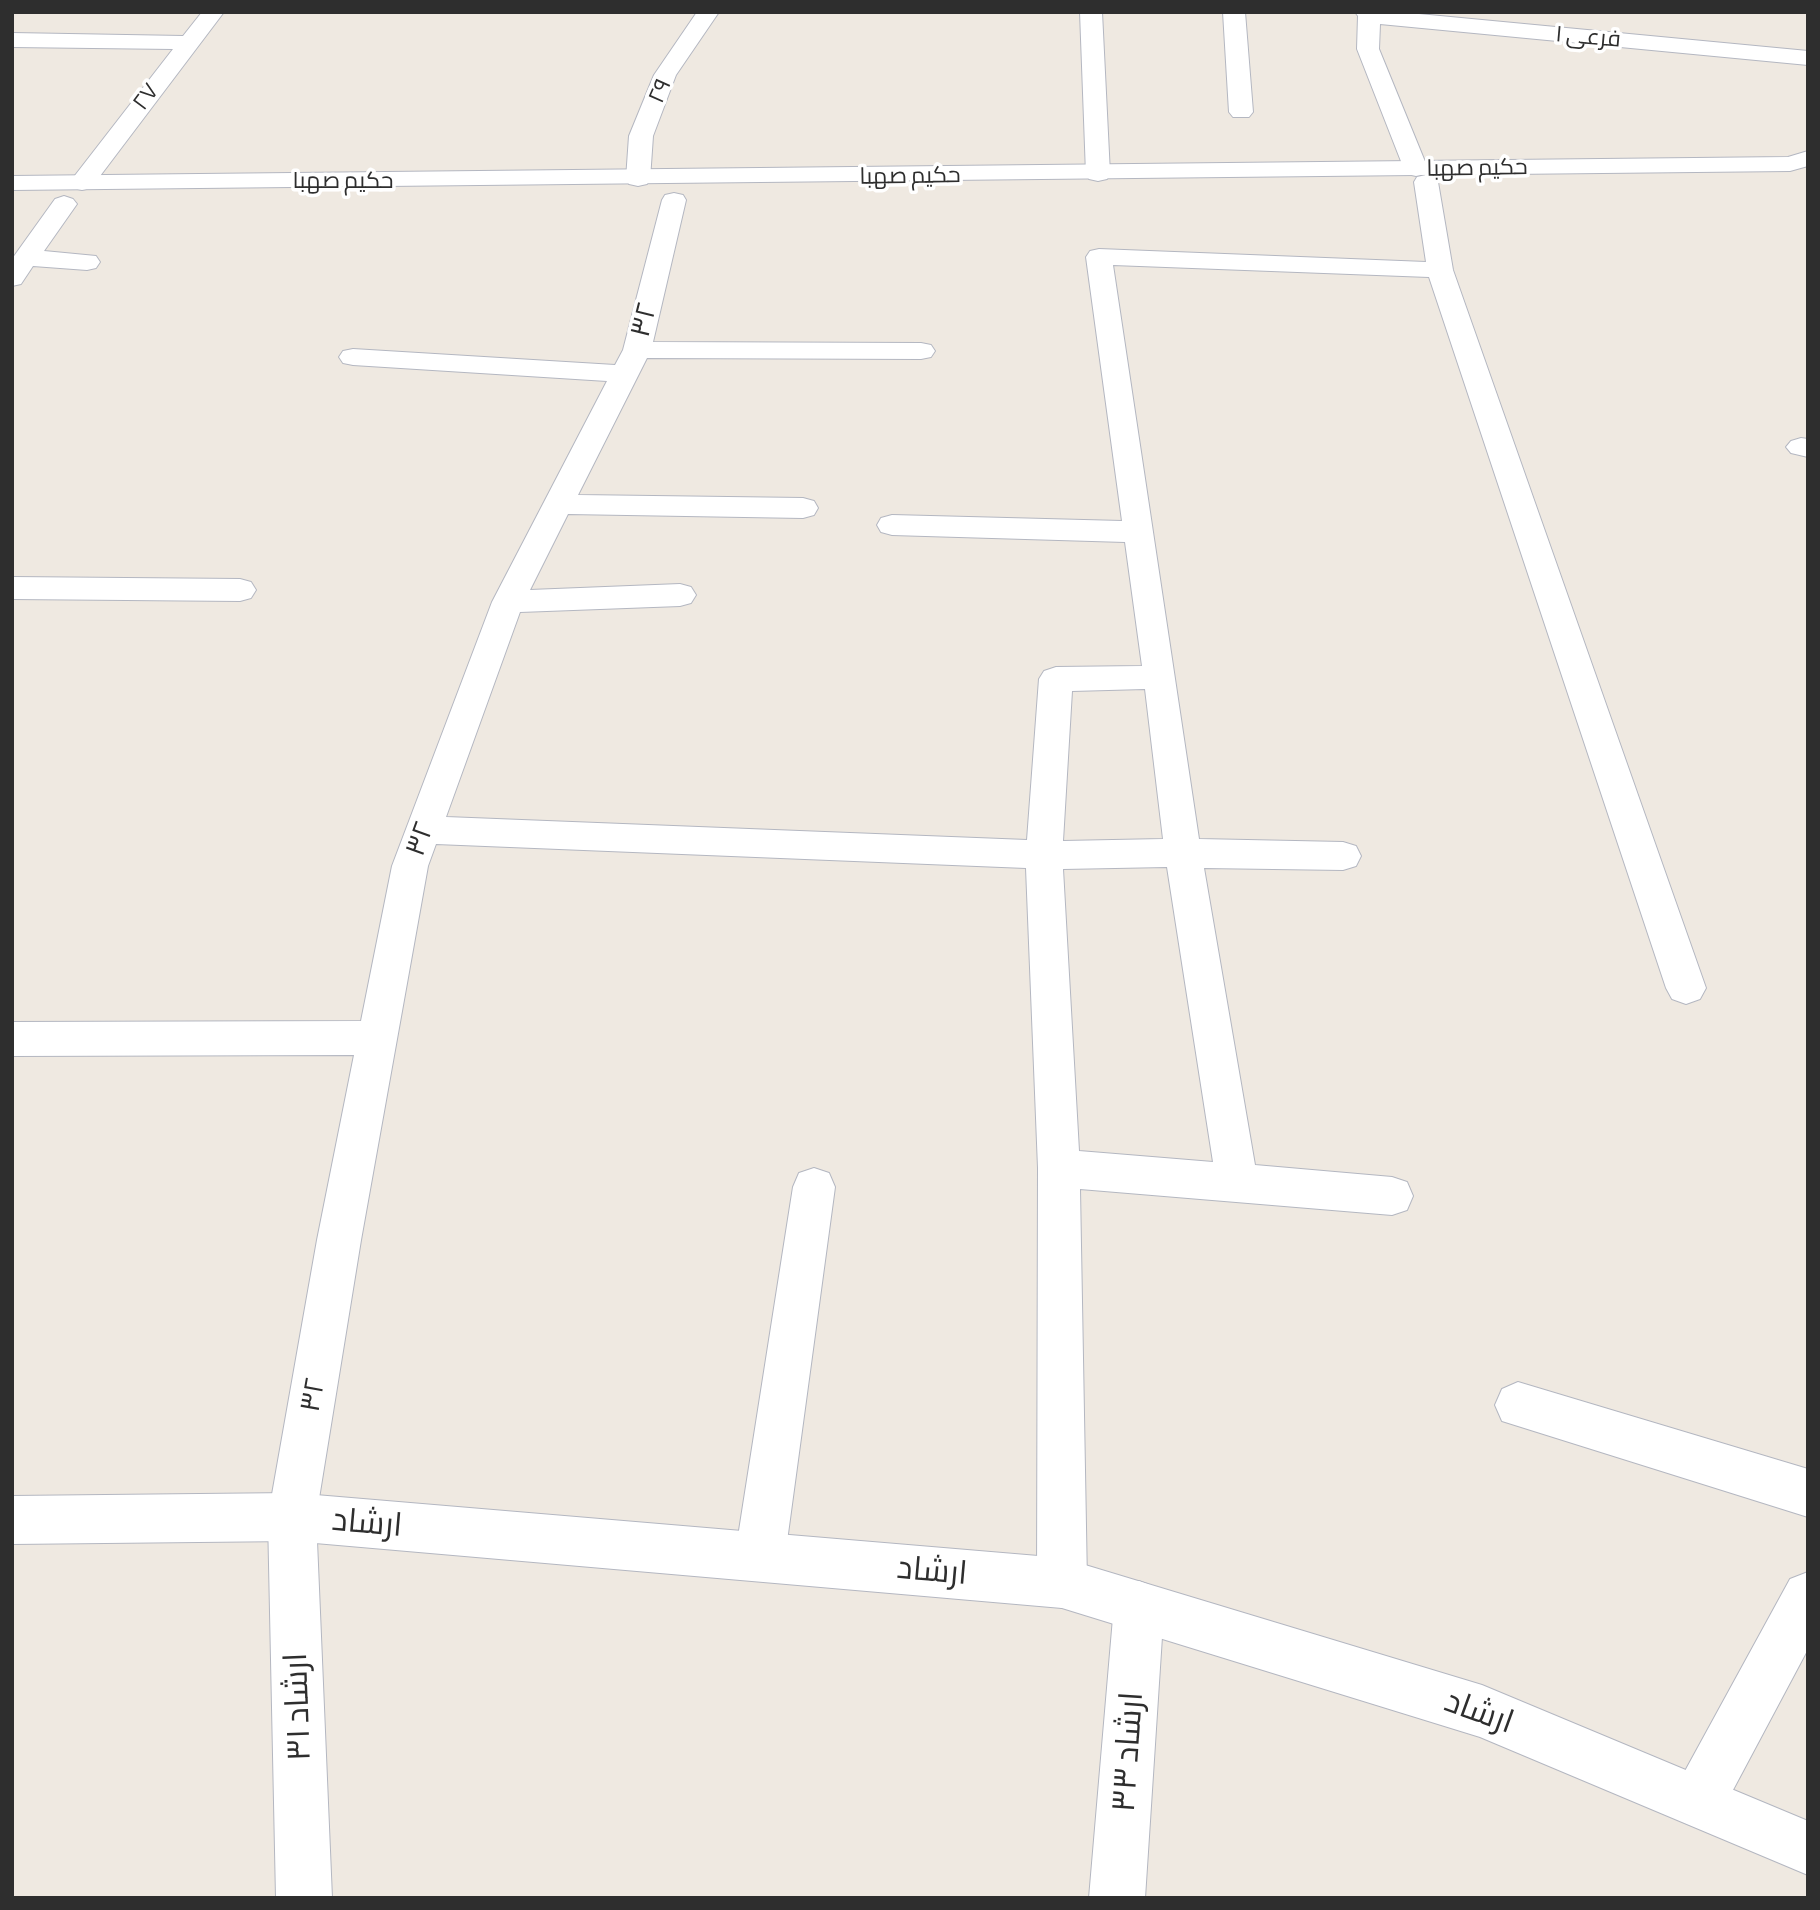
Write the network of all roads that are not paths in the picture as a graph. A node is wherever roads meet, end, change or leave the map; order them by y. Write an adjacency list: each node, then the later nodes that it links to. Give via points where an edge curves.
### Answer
1 (213, 12): 7 (street, ۲۷)
2 (708, 12): 14 (street, ۲۹, via 665,75 641,136)
3 (1091, 12): 12 (street)
4 (1234, 12): 9 (street)
5 (1367, 14): 8 (street, فرعی ۱); 13 (street, via 1368,49)
6 (12, 40): 7 (street)
7 (187, 43): 16 (street, ۲۷)
8 (1808, 58)
9 (1241, 112)
10 (1808, 158): 13 (street, حکیم صهبا, via 1790,164)
11 (1808, 173): 13 (street, حکیم صهبا)
12 (1098, 174): 13 (street, حکیم صهبا); 14 (street, حکیم صهبا)
13 (1421, 176): 17 (street, حکیم صهبا); 22 (street)
14 (638, 180): 16 (street, حکیم صهبا); 17 (street)
15 (12, 183): 16 (street, حکیم صهبا)
16 (82, 183): 19 (street, ۲۷)
17 (674, 200): 19 (street, حکیم صهبا); 25 (street, ۳۲)
18 (12, 204): 19 (street, حکیم صهبا)
19 (64, 204): 21 (street, ۲۷)
20 (87, 262): 21 (street)
21 (19, 268)
22 (1440, 270): 29 (street, via 1099,257); 39 (street)
23 (921, 351): 25 (street)
24 (354, 358): 25 (street)
25 (631, 362): 26 (street, ۳۲)
26 (558, 504): 27 (street); 33 (street, ۳۲)
27 (803, 508)
28 (892, 526): 29 (street)
29 (1139, 532): 34 (street)
30 (12, 588): 31 (street)
31 (240, 590)
32 (680, 595): 33 (street)
33 (508, 602): 35 (street, ۳۲)
34 (1160, 677): 36 (street); 37 (street, via 1056,679)
35 (424, 830): 37 (street); 40 (street, ۳۲, via 410,866)
36 (1183, 853): 37 (street); 38 (street); 43 (street)
37 (1044, 855): 42 (street)
38 (1342, 856)
39 (1686, 988)
40 (377, 1038): 41 (street); 48 (street, ۳۲)
41 (12, 1039)
42 (1059, 1168): 43 (street); 51 (street)
43 (1237, 1182): 45 (street)
44 (814, 1188): 50 (street)
45 (1392, 1196)
46 (1518, 1405): 47 (street)
47 (1808, 1493)
48 (292, 1517): 49 (street, ارشاد); 50 (street, ارشاد); 56 (street, ارشاد ۳۱)
49 (12, 1520)
50 (760, 1556): 51 (street, ارشاد)
51 (1062, 1583): 53 (street, ارشاد)
52 (1808, 1597): 54 (street)
53 (1139, 1606): 54 (street, ارشاد, via 1482,1711); 57 (street, ارشاد ۳۳)
54 (1698, 1801): 55 (street, ارشاد)
55 (1808, 1848)
56 (304, 1898)
57 (1117, 1898)

